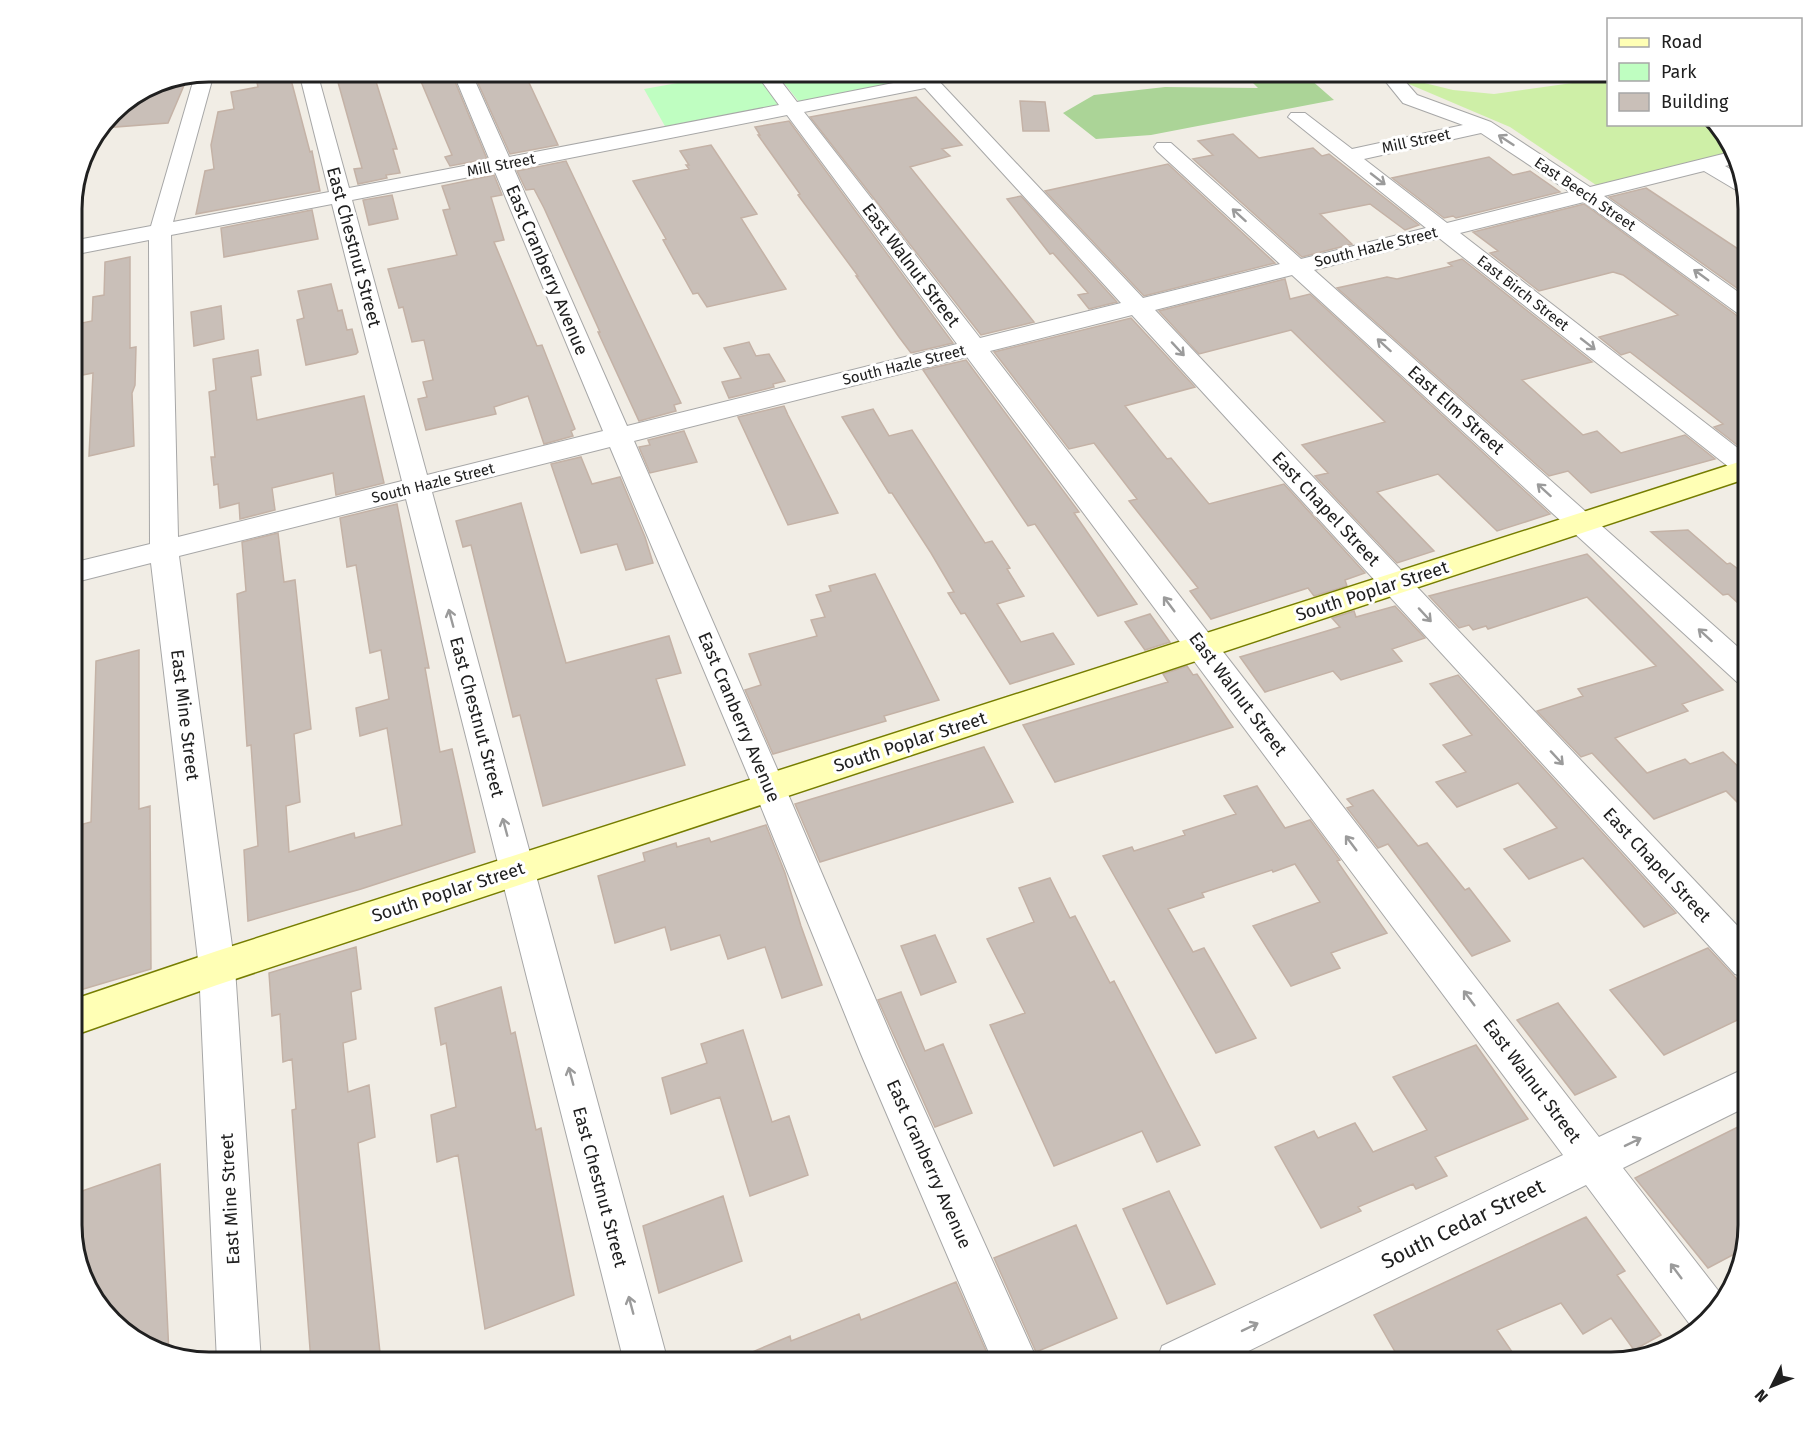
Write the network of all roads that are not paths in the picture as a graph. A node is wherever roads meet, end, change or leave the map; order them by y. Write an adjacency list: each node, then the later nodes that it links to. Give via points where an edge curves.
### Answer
1 (208, 83): 20 (street, East Mine Street)
2 (311, 83): 18 (street, East Chestnut Street)
3 (467, 83): 15 (street, East Cranberry Avenue)
4 (772, 83): 8 (street, East Walnut Street)
5 (924, 83): 8 (street, Mill Street)
6 (930, 83): 24 (street, East Chapel Street)
7 (1396, 83): 10 (street, East Beech Street, via 1410,99)
8 (792, 109): 15 (street, Mill Street); 25 (street, East Walnut Street)
9 (1298, 117): 12 (street, East Birch Street)
10 (1484, 126): 12 (street, Mill Street); 17 (street, East Beech Street, one-way to 10)
11 (1164, 147): 22 (street, East Elm Street, one-way to 11)
12 (1348, 156): 19 (street, East Birch Street, one-way to 19)
13 (1727, 159): 14 (street, South Hazle Street)
14 (1707, 164): 16 (street); 17 (street, South Hazle Street)
15 (502, 165): 18 (street, Mill Street); 26 (street, East Cranberry Avenue)
16 (1734, 180)
17 (1588, 195): 19 (street, South Hazle Street); 23 (street, East Beech Street, one-way to 17)
18 (340, 196): 20 (street, Mill Street); 29 (street, East Chestnut Street)
19 (1442, 230): 22 (street, South Hazle Street); 27 (street, East Birch Street, one-way to 27)
20 (160, 231): 21 (street, Mill Street); 31 (street, East Mine Street)
21 (83, 246)
22 (1297, 267): 24 (street, South Hazle Street); 30 (street, East Elm Street, one-way to 22)
23 (1738, 303)
24 (1138, 306): 25 (street, South Hazle Street); 33 (street, East Chapel Street, one-way to 33)
25 (974, 347): 26 (street, South Hazle Street); 34 (street, East Walnut Street, one-way to 25)
26 (618, 436): 29 (street, South Hazle Street); 36 (street, East Cranberry Avenue)
27 (1738, 460)
28 (1738, 471): 30 (main road, South Poplar Street)
29 (416, 487): 31 (street, South Hazle Street); 37 (street, East Chestnut Street, one-way to 29)
30 (1580, 523): 33 (main road, South Poplar Street); 35 (street, East Elm Street, one-way to 30)
31 (164, 550): 32 (street, South Hazle Street); 39 (street, East Mine Street)
32 (83, 570)
33 (1395, 583): 34 (main road, South Poplar Street); 38 (street, East Chapel Street, one-way to 38)
34 (1202, 646): 36 (main road, South Poplar Street); 42 (street, East Walnut Street, one-way to 34)
35 (1738, 665)
36 (769, 788): 37 (main road, South Poplar Street); 46 (street, East Cranberry Avenue, via 880,1054)
37 (517, 870): 39 (main road, South Poplar Street); 45 (street, East Chestnut Street, one-way to 37)
38 (1738, 951)
39 (217, 968): 40 (main road, South Poplar Street); 44 (street, East Mine Street)
40 (83, 1014)
41 (1738, 1091): 42 (street, South Cedar Street, one-way to 41)
42 (1593, 1161): 43 (street, East Walnut Street, one-way to 42); 47 (street, South Cedar Street, one-way to 42)
43 (1705, 1309)
44 (238, 1352)
45 (643, 1352)
46 (1012, 1352)
47 (1199, 1352)

